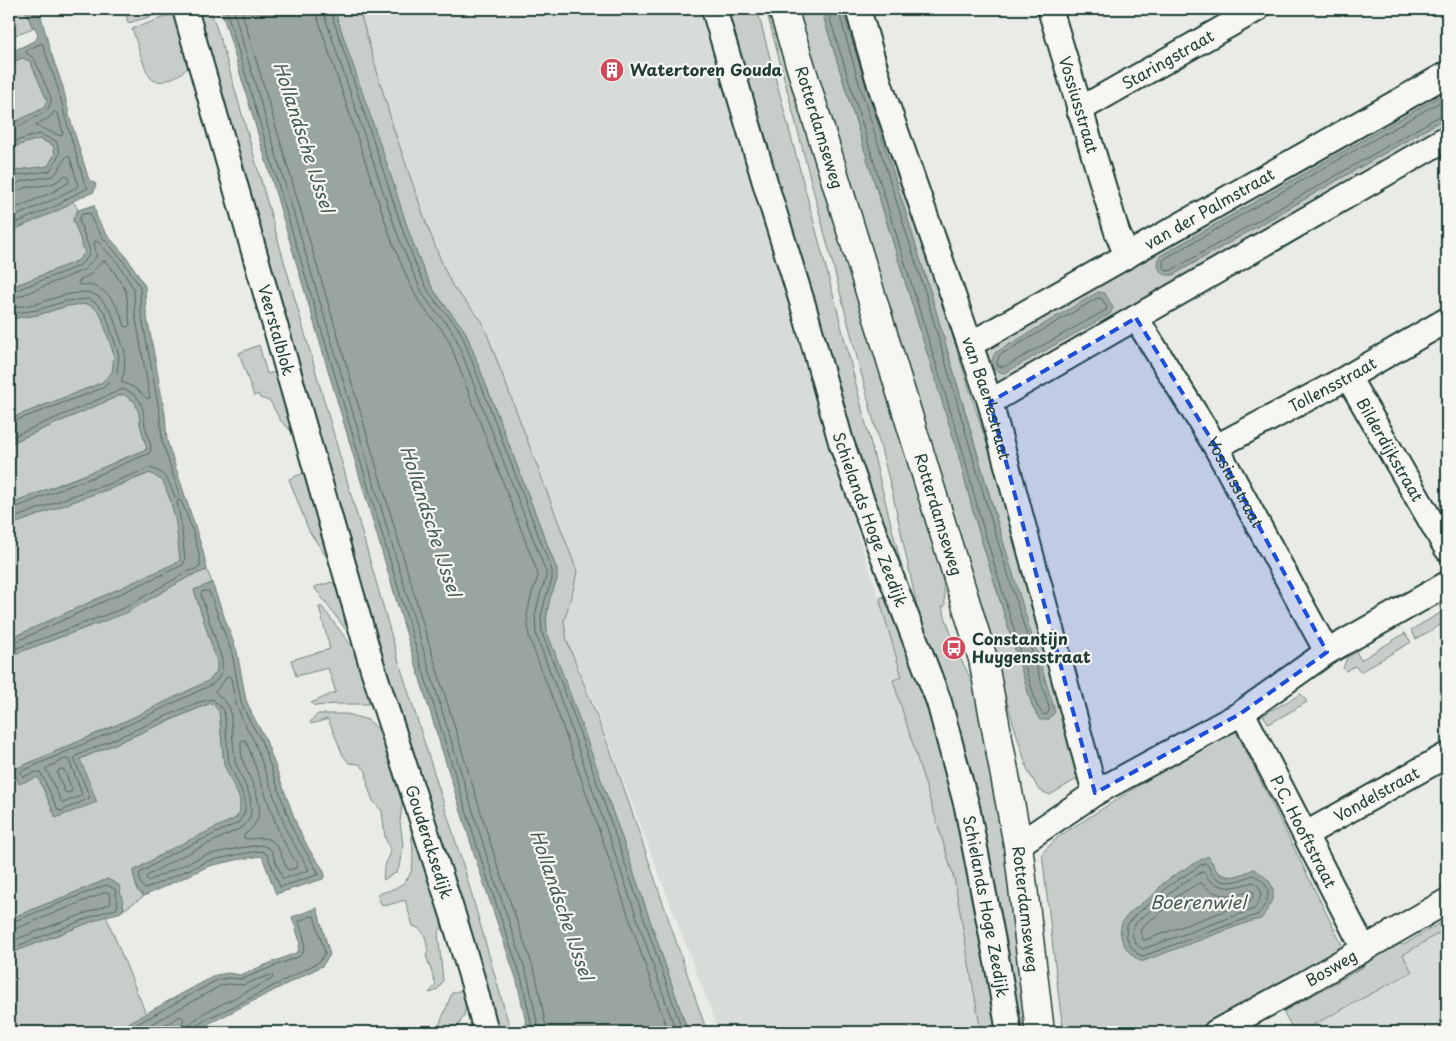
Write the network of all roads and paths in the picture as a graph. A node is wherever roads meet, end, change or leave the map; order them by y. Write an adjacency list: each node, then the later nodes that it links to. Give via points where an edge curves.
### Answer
1 (185, 9): 19 (street, Veerstalblok)
2 (714, 9): 29 (street, Schielands Hoge Zeedijk, via 841,442 939,702 967,807)
3 (783, 9): 25 (main road, Rotterdamseweg, via 983,659)
4 (858, 9): 13 (street, van Baerlestraat, via 880,85)
5 (1050, 9): 8 (street, Vossiusstraat)
6 (1257, 9): 8 (street, Staringstraat)
7 (1447, 74): 10 (street, van der Palmstraat)
8 (1080, 110): 10 (street, Vossiusstraat)
9 (1447, 138): 11 (street)
10 (1127, 256): 13 (street, van der Palmstraat)
11 (1136, 318): 15 (street); 16 (street, Vossiusstraat)
12 (1447, 320): 14 (street, Tollensstraat)
13 (970, 344): 15 (street, van Baerlestraat)
14 (1348, 377): 16 (street, Tollensstraat); 17 (street, Bilderdijkstraat)
15 (990, 402): 23 (street, van Baerlestraat)
16 (1216, 447): 20 (street, Vossiusstraat)
17 (1447, 549)
18 (1447, 584): 20 (street)
19 (368, 651): 28 (street, Gouderaksedijk, via 453,915)
20 (1327, 652): 21 (street)
21 (1240, 714): 23 (street); 24 (street, P.C. Hooftstraat)
22 (1447, 755): 24 (street, Vondelstraat)
23 (1095, 793): 25 (street)
24 (1306, 834): 27 (street, P.C. Hooftstraat)
25 (1018, 845): 30 (main road, Rotterdamseweg)
26 (1447, 901): 27 (street, Bosweg)
27 (1364, 949): 31 (street, Bosweg)
28 (486, 1032)
29 (1009, 1032)
30 (1040, 1032)
31 (1216, 1032)

